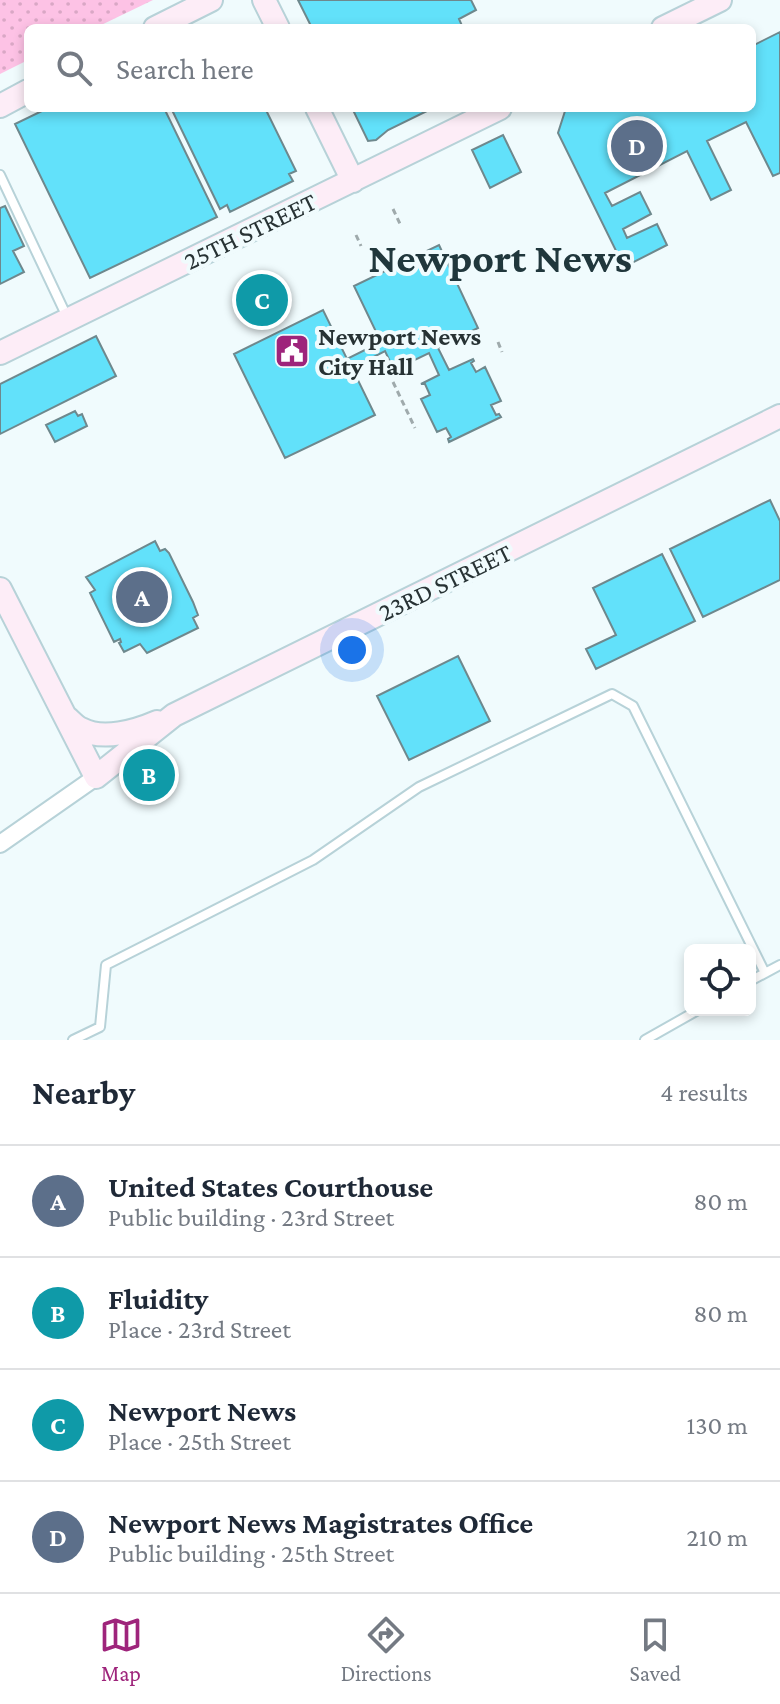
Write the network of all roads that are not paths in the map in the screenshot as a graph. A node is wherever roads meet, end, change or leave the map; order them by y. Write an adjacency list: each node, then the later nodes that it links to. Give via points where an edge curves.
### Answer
1 (211, 0): 4 (street)
2 (264, 0): 5 (street)
3 (720, 0): 6 (street)
4 (163, 24)
5 (276, 24)
6 (671, 24)
7 (24, 93): 8 (street)
8 (0, 106)
9 (319, 112): 12 (street)
10 (492, 112): 12 (street, 25TH STREET)
11 (0, 175): 13 (lane)
12 (353, 181): 13 (street, 25TH STREET)
13 (68, 320): 14 (street, 25TH STREET)
14 (0, 353)
15 (780, 416): 17 (street, 23RD STREET)
16 (0, 589): 18 (street)
17 (174, 715): 18 (street, via 135,731 97,734); 19 (street, 23RD STREET)
18 (65, 717): 19 (street)
19 (96, 777): 20 (street, 23RD STREET)
20 (0, 844)
21 (780, 965): 22 (lane)
22 (765, 973): 23 (lane); 25 (lane, via 633,706 612,694 419,787 313,860 106,965 100,1027)
23 (756, 978)
24 (687, 1016): 26 (lane)
25 (73, 1040)
26 (645, 1040)

